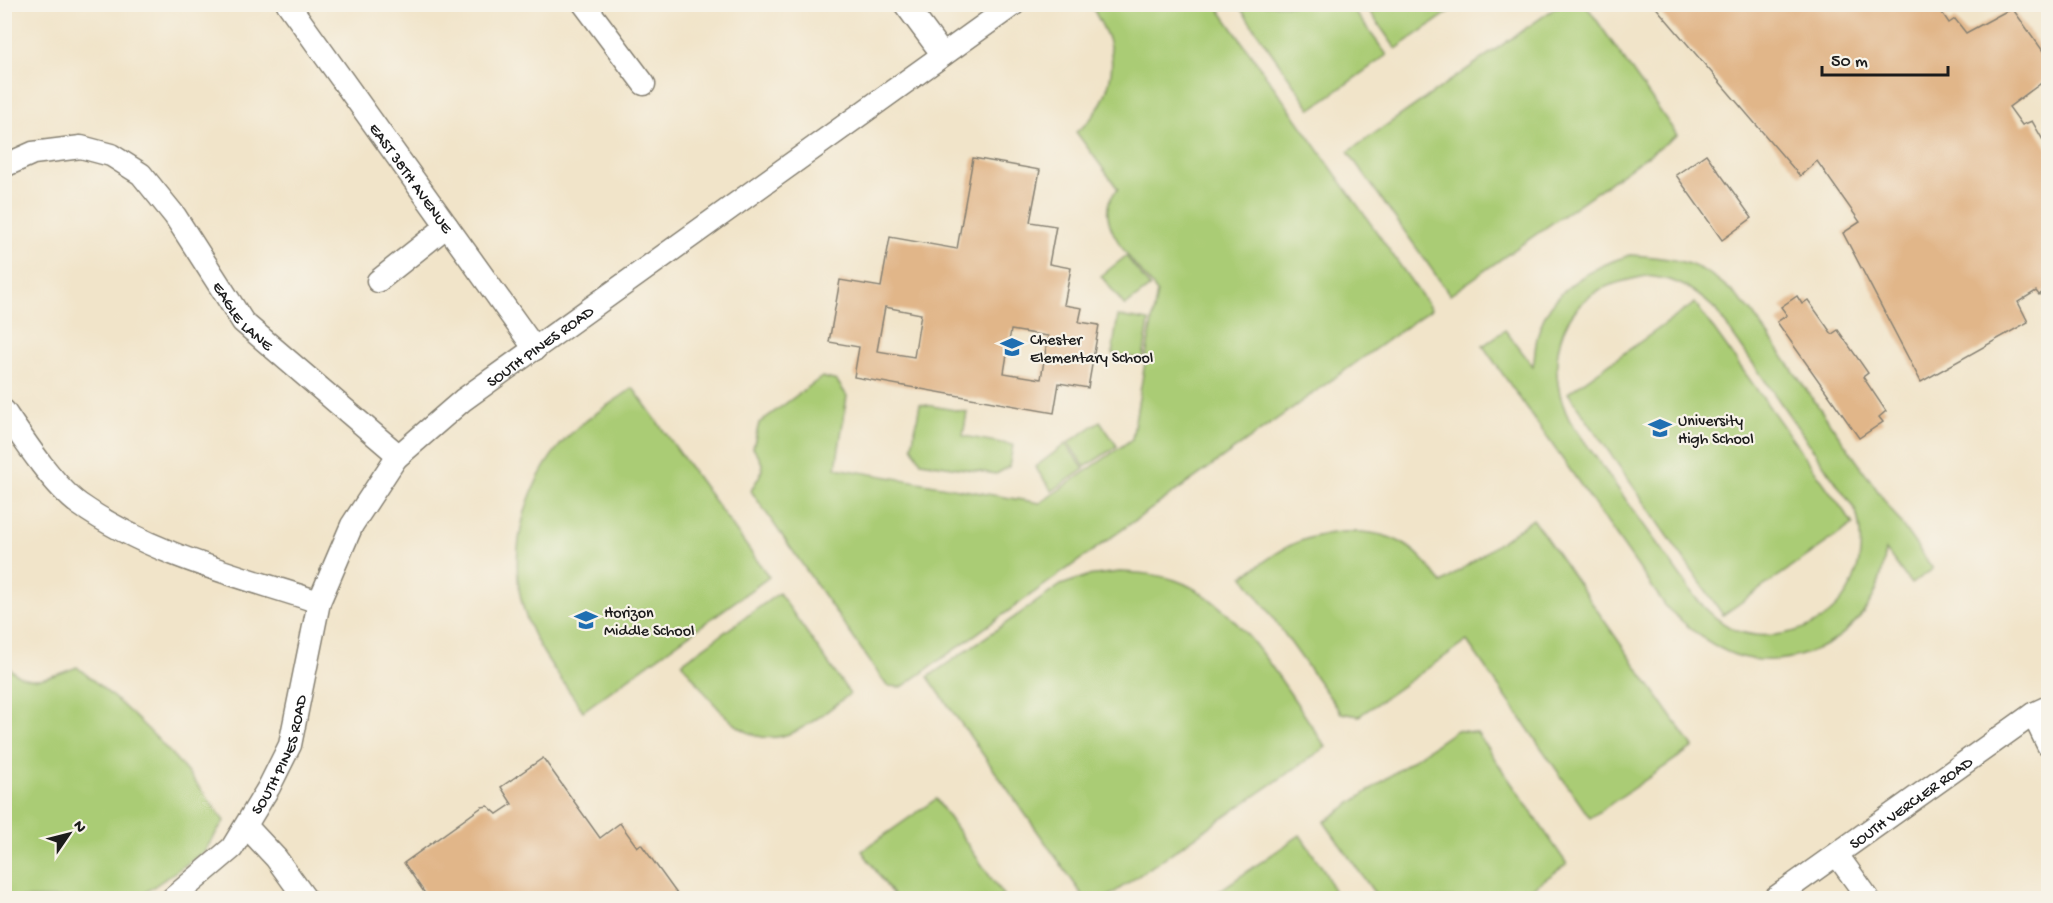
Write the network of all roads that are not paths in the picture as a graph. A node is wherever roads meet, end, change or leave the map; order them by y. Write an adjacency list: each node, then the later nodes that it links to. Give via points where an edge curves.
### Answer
1 (288, 4): 8 (street, EAST 38TH AVENUE)
2 (584, 4): 6 (street)
3 (905, 4): 5 (street)
4 (1014, 4): 5 (street, SOUTH PINES ROAD)
5 (943, 55): 10 (street, SOUTH PINES ROAD)
6 (644, 84)
7 (4, 166): 12 (street, EAGLE LANE, via 33,153 81,147 111,155 141,174 175,216 243,322 398,455)
8 (447, 226): 9 (street); 10 (street, EAST 38TH AVENUE)
9 (378, 281)
10 (535, 349): 12 (street, SOUTH PINES ROAD, via 463,400)
11 (4, 411): 13 (street, via 49,472 78,503 148,544)
12 (396, 458): 13 (street, SOUTH PINES ROAD, via 352,525)
13 (319, 602): 16 (street, SOUTH PINES ROAD, via 290,744)
14 (2041, 710): 15 (street); 17 (street, SOUTH VERCLER ROAD)
15 (2049, 746)
16 (246, 826): 18 (street, SOUTH PINES ROAD, via 232,848); 19 (street, via 276,858)
17 (1838, 855): 20 (street, SOUTH VERCLER ROAD); 21 (street)
18 (173, 898)
19 (304, 898)
20 (1775, 898)
21 (1868, 898)

